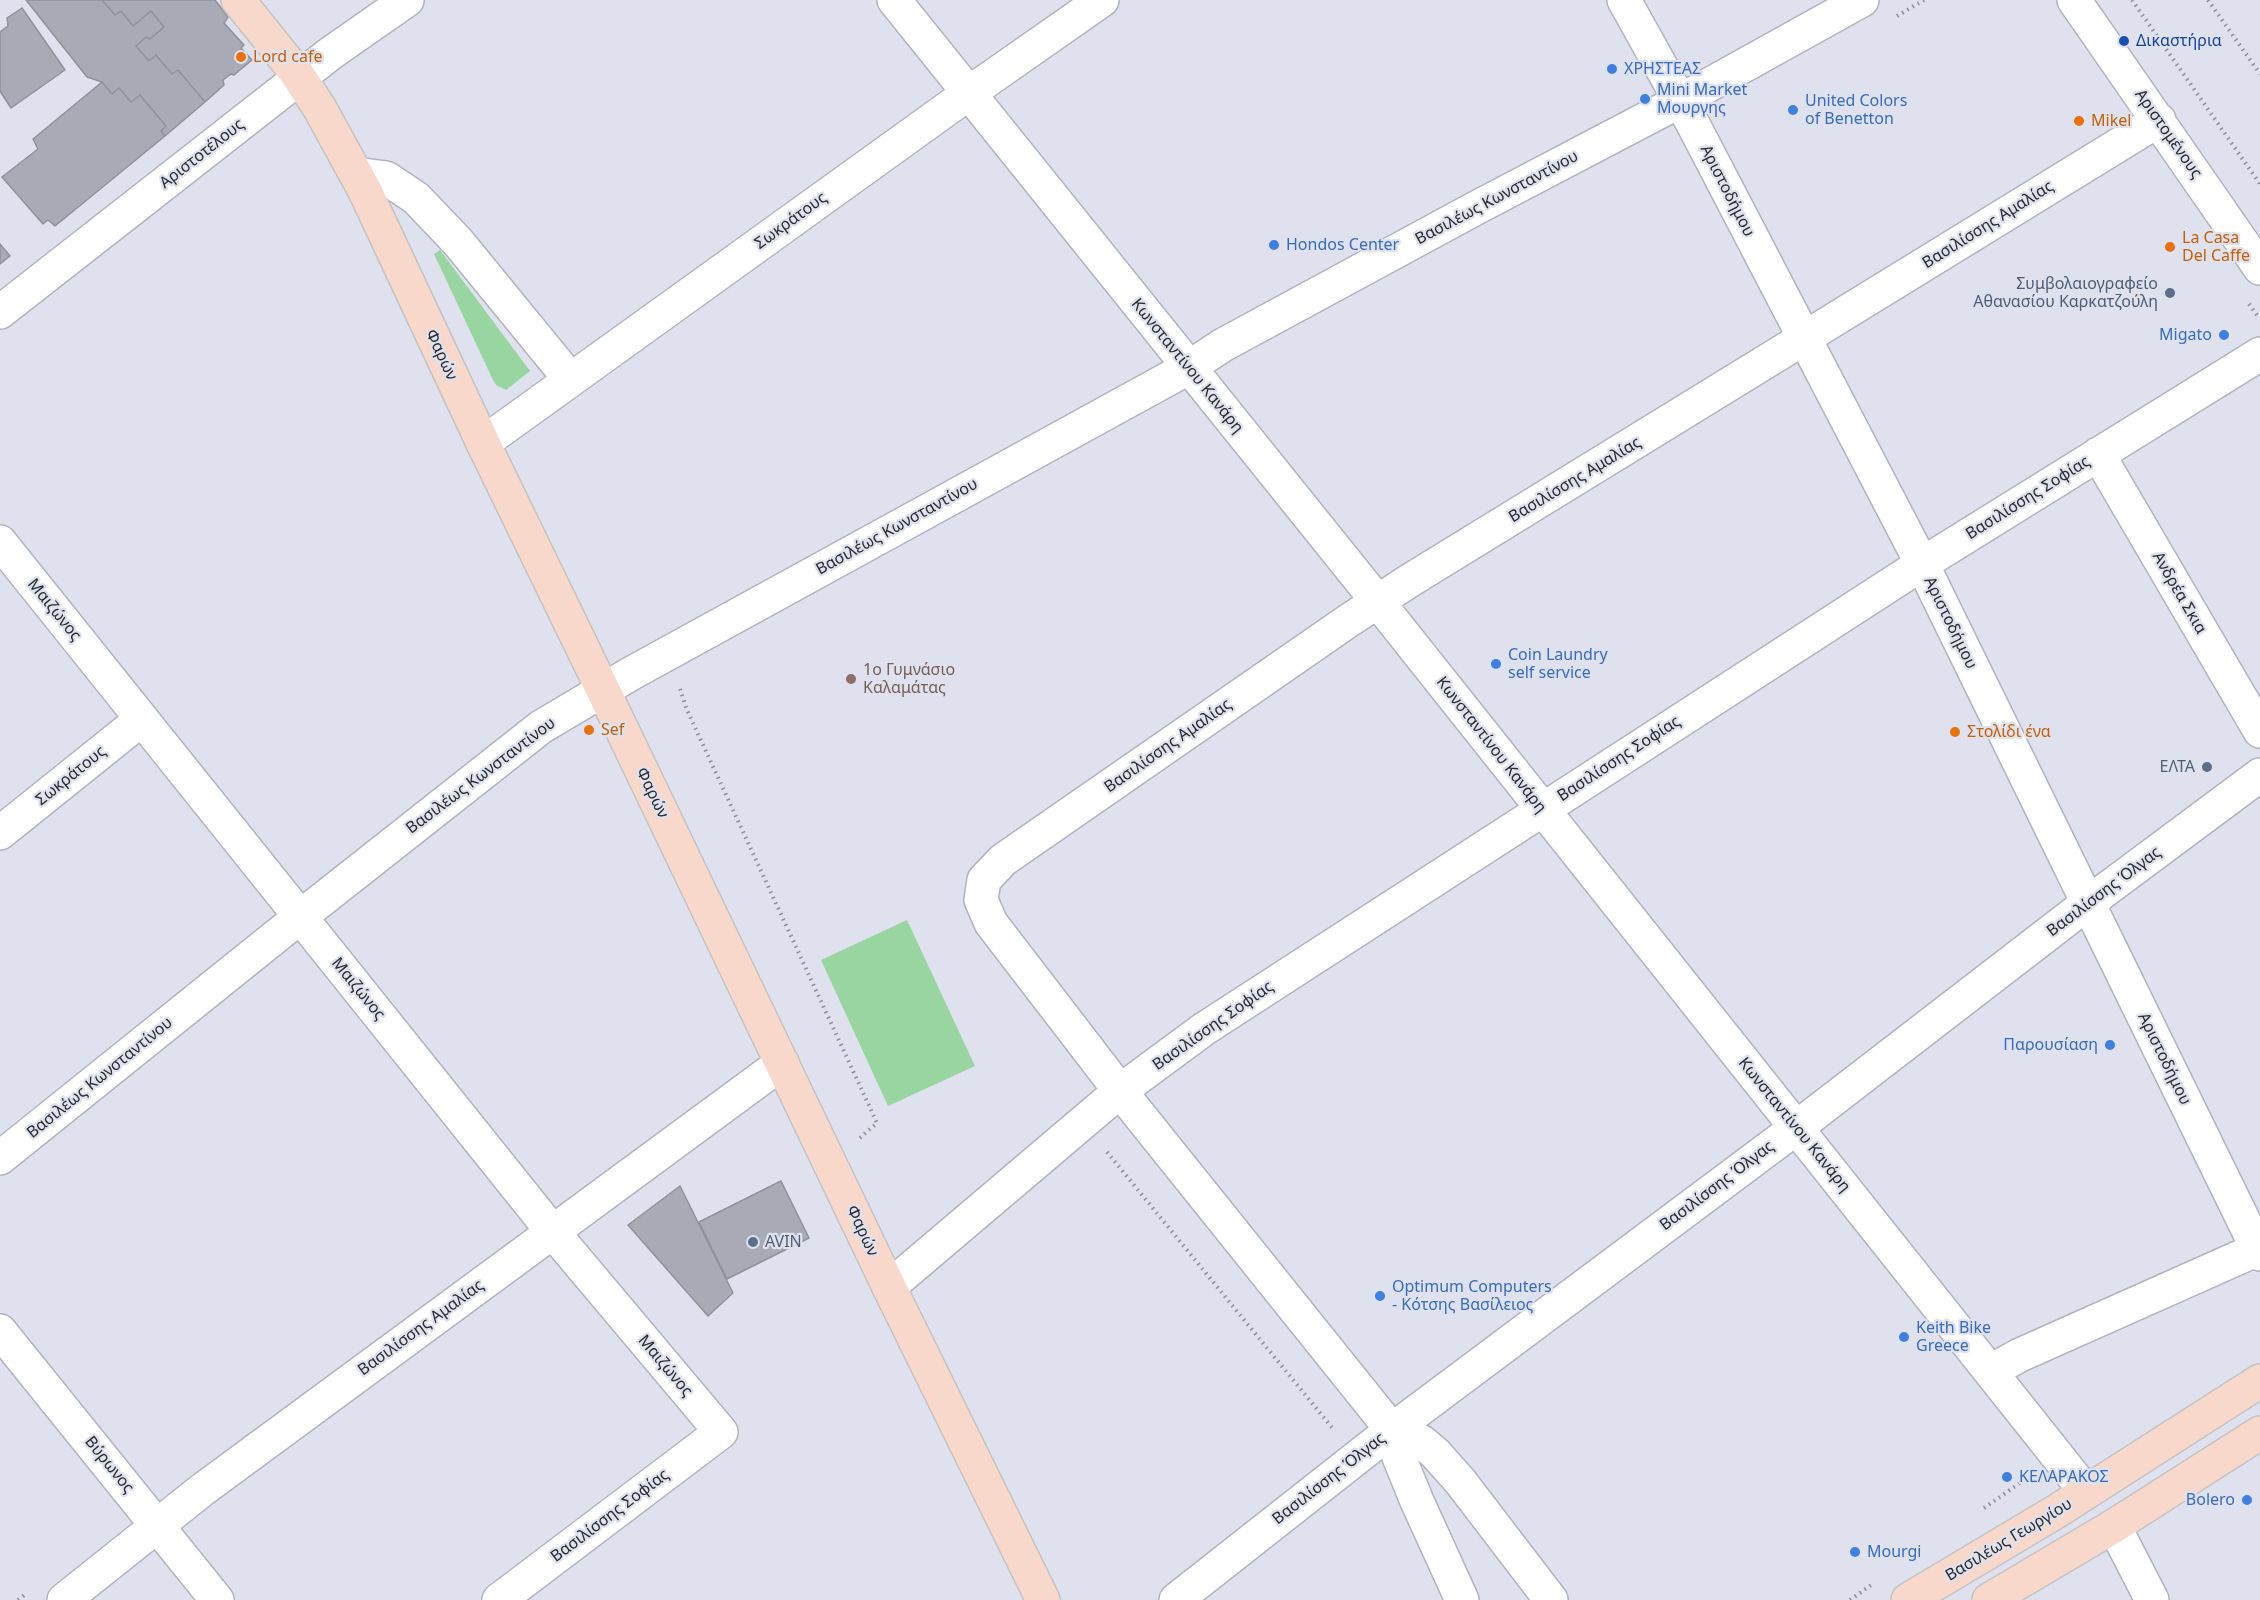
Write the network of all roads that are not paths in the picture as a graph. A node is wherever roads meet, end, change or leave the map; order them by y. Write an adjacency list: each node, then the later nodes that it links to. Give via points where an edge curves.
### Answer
1 (238, 0): 8 (main road, Φαρών)
2 (407, 0): 8 (street, Αριστοτέλους)
3 (894, 0): 9 (street, Κωνσταντίνου Κανάρη)
4 (1102, 0): 9 (street, Σωκράτους)
5 (1624, 0): 10 (street, Αριστοδήμου)
6 (1862, 0): 10 (street, Βασιλέως Κωνσταντίνου)
7 (2074, 0): 11 (street, Αριστομένους)
8 (300, 77): 12 (main road, Φαρών); 14 (street, Αριστοτέλους)
9 (969, 93): 17 (street, Κωνσταντίνου Κανάρη); 18 (street, Σωκράτους)
10 (1680, 101): 15 (street, Αριστοδήμου); 17 (street, Βασιλέως Κωνσταντίνου, via 1223,345)
11 (2159, 120): 13 (street, Αριστομένους); 15 (street, Βασιλίσσης Αμαλίας)
12 (356, 174): 18 (street, via 386,178 416,198 458,242); 19 (main road, Φαρών)
13 (2260, 268)
14 (0, 312)
15 (1803, 340): 22 (street, Αριστοδήμου); 23 (street, Βασιλίσσης Αμαλίας)
16 (2260, 354): 20 (street, Βασιλίσσης Σοφίας)
17 (1188, 368): 23 (street, Κωνσταντίνου Κανάρη); 24 (street, Βασιλέως Κωνσταντίνου)
18 (570, 379): 19 (street, Σωκράτους)
19 (483, 444): 24 (main road, Φαρών)
20 (2098, 454): 22 (street, Βασιλίσσης Σοφίας); 26 (street, Ανδρέα Σκια)
21 (0, 542): 25 (street, Μαιζώνος)
22 (1922, 564): 28 (street, Βασιλίσσης Σοφίας); 30 (street, Αριστοδήμου)
23 (1378, 602): 28 (street, Κωνσταντίνου Κανάρη); 33 (street, Βασιλίσσης Αμαλίας, via 1003,860 984,880 981,900 991,923)
24 (603, 690): 31 (street, Βασιλέως Κωνσταντίνου, via 528,737); 32 (main road, Φαρών)
25 (142, 719): 29 (street, Σωκράτους); 31 (street, Μαιζώνος)
26 (2260, 731)
27 (2260, 775): 30 (street, Βασιλίσσης Όλγας)
28 (1542, 810): 33 (street, Βασιλίσσης Σοφίας, via 1204,1029); 34 (street, Κωνσταντίνου Κανάρη)
29 (0, 833)
30 (2088, 903): 34 (street, Βασιλίσσης Όλγας); 37 (street, Αριστοδήμου)
31 (300, 917): 35 (street, Βασιλέως Κωνσταντίνου); 36 (street, Μαιζώνος)
32 (782, 1063): 36 (street, Βασιλίσσης Αμαλίας); 38 (main road, Φαρών)
33 (1120, 1091): 38 (street, Βασιλίσσης Σοφίας); 42 (street, Βασιλίσσης Αμαλίας)
34 (1796, 1128): 40 (street, Κωνσταντίνου Κανάρη); 42 (street, Βασιλίσσης Όλγας)
35 (0, 1158)
36 (552, 1231): 43 (street, Μαιζώνος); 46 (street, Βασιλίσσης Αμαλίας)
37 (2259, 1251): 40 (street)
38 (889, 1287): 51 (main road, Φαρών)
39 (0, 1331): 46 (street, Βύρωνος)
40 (1991, 1371): 45 (street, Κωνσταντίνου Κανάρη)
41 (2260, 1381): 45 (main road, Βασιλέως Γεωργίου)
42 (1392, 1430): 52 (street, Βασιλίσσης Όλγας); 53 (street, via 1416,1499); 54 (street, via 1422,1442 1435,1454)
43 (721, 1432): 50 (street, Βασιλίσσης Σοφίας)
44 (2260, 1433): 47 (main road)
45 (2086, 1492): 55 (main road, Βασιλέως Γεωργίου)
46 (158, 1526): 48 (street, Βασιλίσσης Αμαλίας); 49 (street, Βύρωνος)
47 (2114, 1526): 56 (main road); 57 (street)
48 (50, 1593)
49 (217, 1600)
50 (499, 1600)
51 (1043, 1600)
52 (1176, 1600)
53 (1462, 1600)
54 (1551, 1600)
55 (1908, 1600)
56 (1989, 1600)
57 (2152, 1600)

